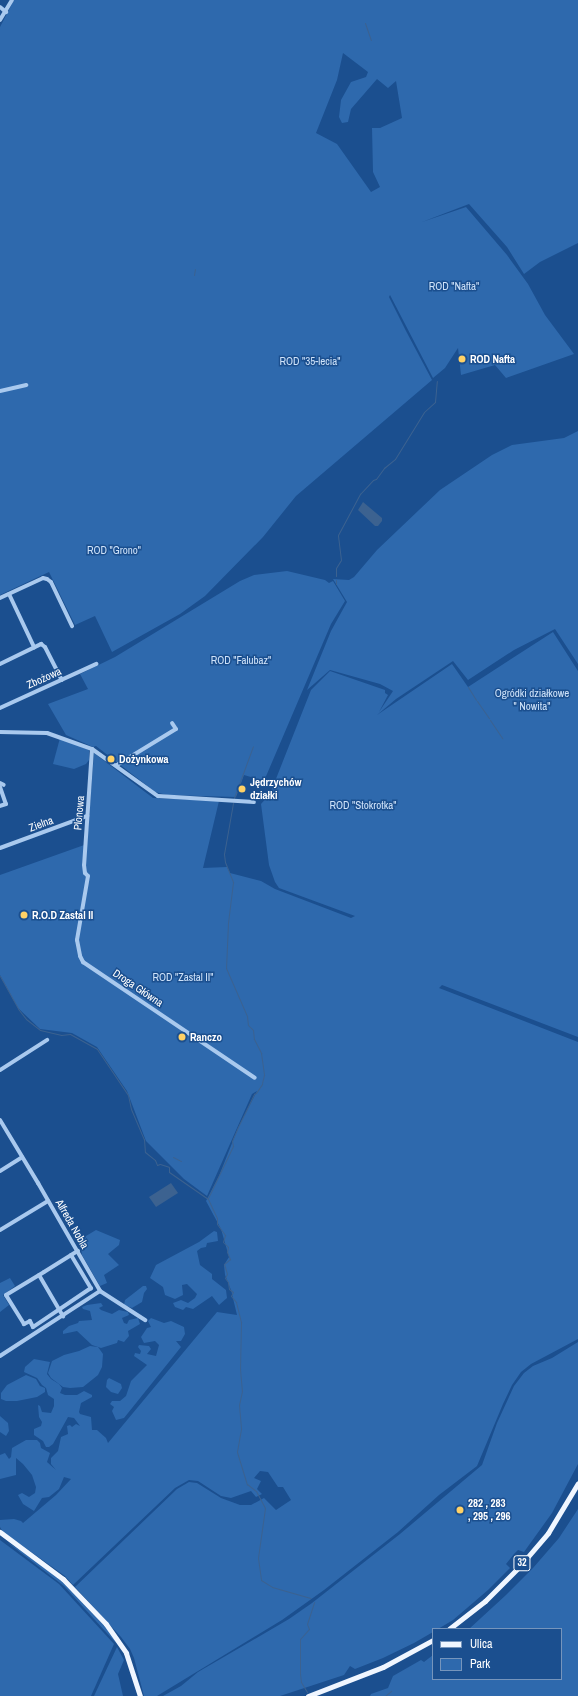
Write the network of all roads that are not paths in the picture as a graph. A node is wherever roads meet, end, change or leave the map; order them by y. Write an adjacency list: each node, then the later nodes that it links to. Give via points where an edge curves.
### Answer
1 (12, 0): 3 (street)
2 (0, 7): 3 (street)
3 (6, 12): 4 (street)
4 (0, 20)
5 (26, 385): 6 (street)
6 (0, 390)
7 (9, 594): 8 (street); 9 (street, via 43,578 51,582); 10 (street)
8 (0, 598)
9 (72, 626)
10 (34, 647): 11 (street); 13 (street, via 41,644 45,647)
11 (0, 664)
12 (96, 664): 13 (street, Zbożowa)
13 (62, 680): 14 (street, Zbożowa)
14 (0, 708)
15 (172, 723): 18 (street, via 176,729)
16 (0, 732): 17 (street, via 47,732)
17 (92, 749): 18 (street); 22 (street, Plonowa)
18 (117, 766): 20 (street, via 158,796)
19 (1, 785): 21 (street, via 6,804)
20 (254, 802)
21 (0, 806)
22 (87, 816): 23 (street, Zielna); 24 (street, Plonowa, via 84,865)
23 (0, 848)
24 (88, 876): 27 (street, Droga Główna, via 77,940 77,949 83,962)
25 (47, 1040): 26 (street)
26 (0, 1070)
27 (255, 1078)
28 (1, 1124): 29 (street, Alfreda Nobla)
29 (22, 1158): 30 (street); 31 (street, Alfreda Nobla)
30 (0, 1171)
31 (48, 1201): 32 (street); 33 (street, Alfreda Nobla)
32 (0, 1230)
33 (78, 1251): 34 (street); 36 (street, Alfreda Nobla)
34 (71, 1255): 35 (street); 37 (street, via 91,1288)
35 (39, 1275): 37 (street); 37 (street, via 6,1295 24,1324 30,1321 33,1327)
36 (100, 1291): 38 (street); 39 (street, Alfreda Nobla)
37 (60, 1310): 38 (street)
38 (63, 1316): 40 (street)
39 (145, 1320)
40 (0, 1356)
41 (578, 1483): 43 (main road, 32, via 548,1532 519,1567 485,1601)
42 (0, 1532): 45 (main road, via 63,1579 106,1624 126,1653)
43 (450, 1628)
44 (432, 1641): 46 (main road, via 383,1667)
45 (140, 1696)
46 (308, 1696)

